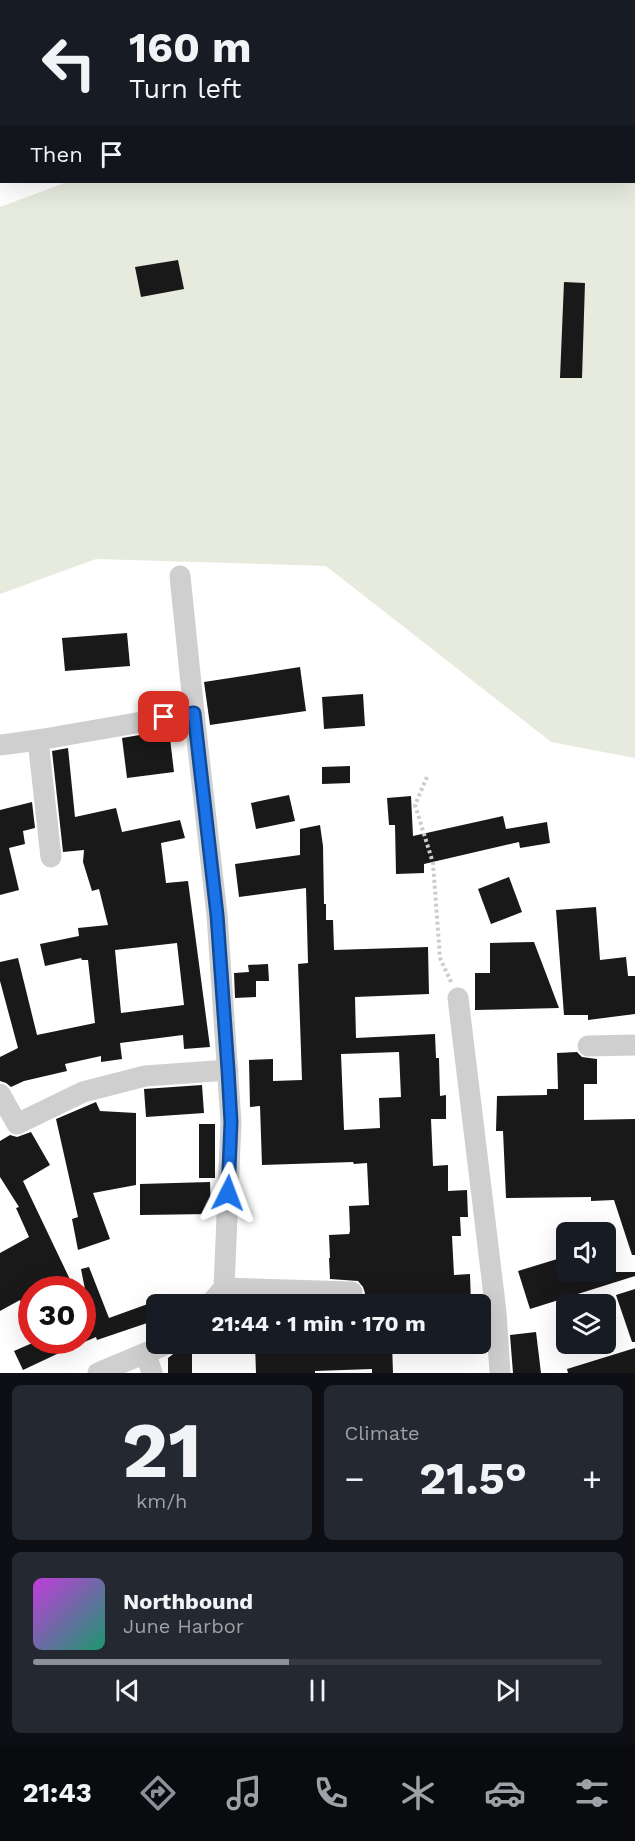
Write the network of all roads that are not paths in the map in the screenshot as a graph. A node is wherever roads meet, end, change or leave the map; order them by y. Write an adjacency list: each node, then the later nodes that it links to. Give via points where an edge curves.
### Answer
1 (180, 576): 2 (street)
2 (194, 713): 3 (street); 9 (street, via 217,915)
3 (38, 740): 4 (street); 5 (street)
4 (0, 745)
5 (51, 857)
6 (458, 998): 16 (street)
7 (635, 1045): 8 (street)
8 (588, 1046)
9 (228, 1070): 10 (street, via 124,1081 83,1092 17,1124); 11 (street, via 231,1122)
10 (0, 1094)
11 (224, 1288): 12 (street); 13 (street)
12 (352, 1292)
13 (219, 1294)
14 (149, 1364): 15 (street)
15 (98, 1373)
16 (500, 1373)

